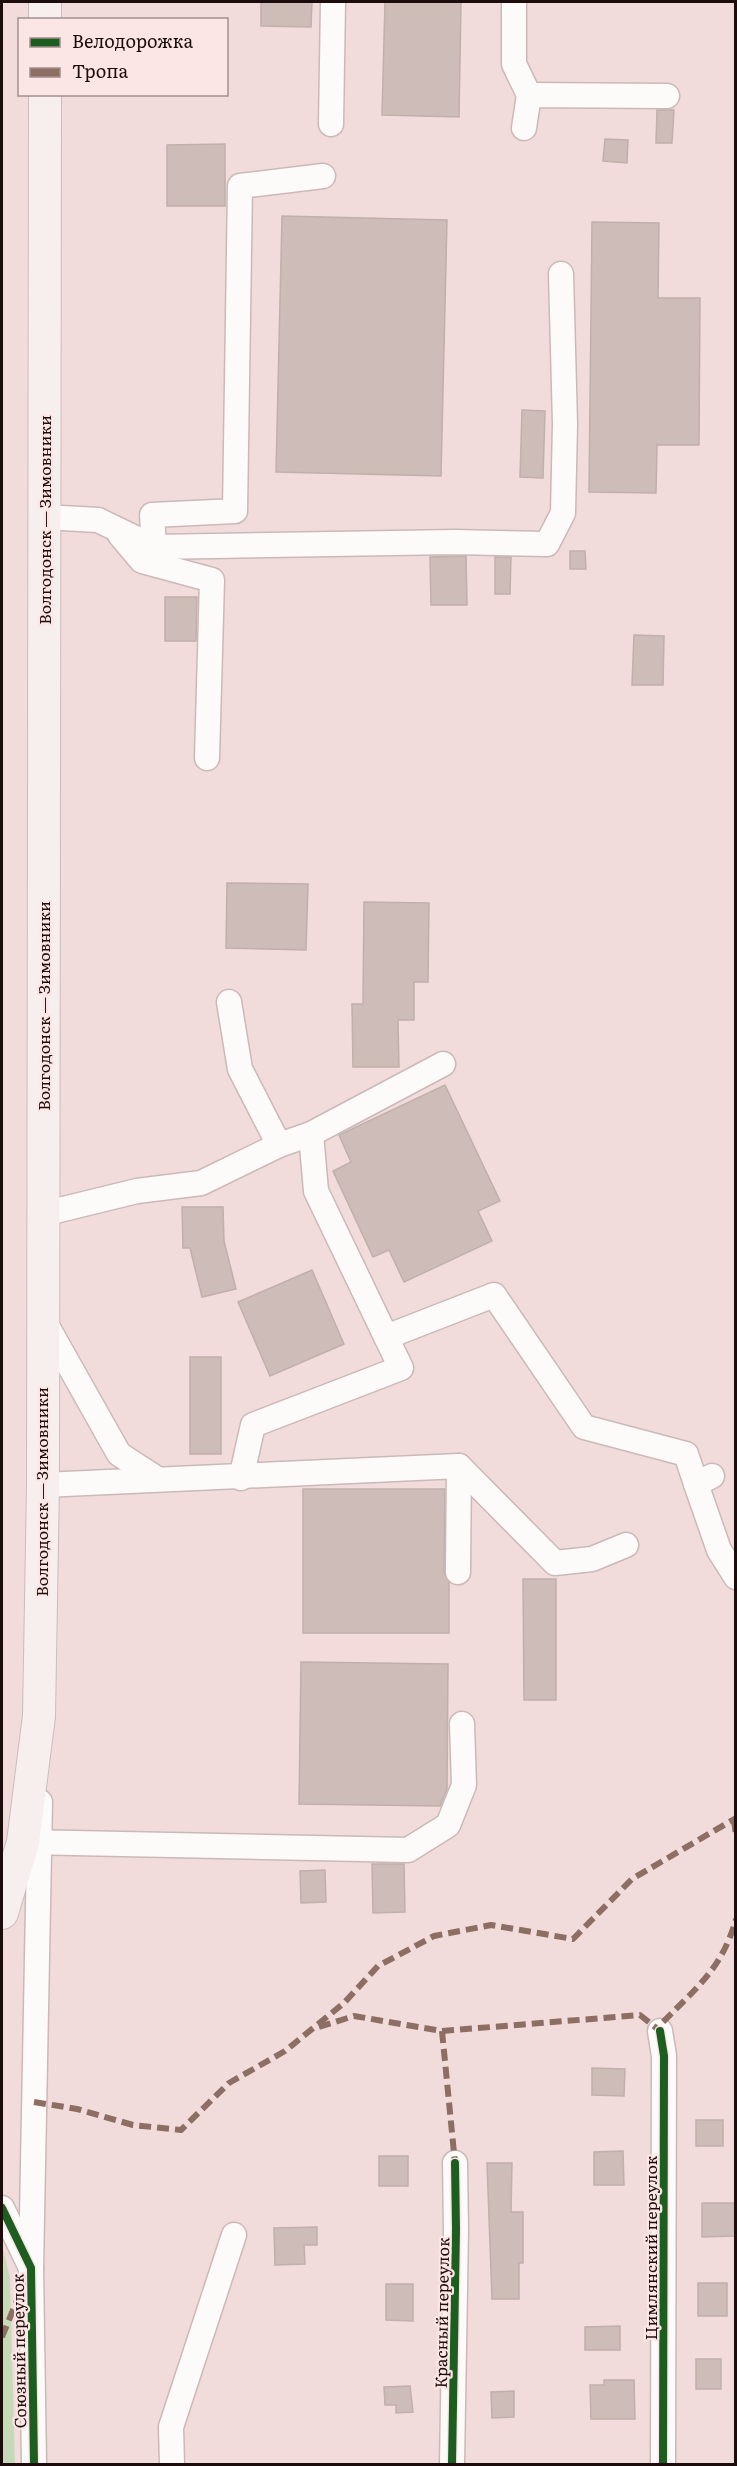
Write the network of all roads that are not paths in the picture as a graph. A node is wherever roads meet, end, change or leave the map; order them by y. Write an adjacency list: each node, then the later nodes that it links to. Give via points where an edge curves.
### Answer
1 (45, 2): 4 (main road)
2 (333, 2): 8 (street)
3 (514, 2): 5 (street, via 514,64)
4 (45, 18)
5 (529, 95): 7 (street); 9 (street)
6 (45, 96): 12 (main road, Волгодонск — Зимовники)
7 (667, 96)
8 (331, 124)
9 (524, 128)
10 (323, 176): 14 (street, via 240,186 235,511 152,515)
11 (561, 274): 14 (street, via 563,513 547,544)
12 (44, 517): 13 (street, via 98,520); 20 (main road, Волгодонск — Зимовники)
13 (115, 528): 14 (street); 15 (street, via 142,561 213,580)
14 (153, 547)
15 (207, 758)
16 (229, 1002): 19 (street, via 240,1069)
17 (443, 1064): 18 (street)
18 (311, 1134): 19 (street); 22 (street, via 316,1191)
19 (279, 1145): 20 (street, via 201,1183 137,1191)
20 (43, 1214): 21 (main road, Волгодонск — Зимовники)
21 (42, 1318): 24 (street, via 119,1454); 26 (main road, Волгодонск — Зимовники)
22 (386, 1337): 25 (street, via 401,1368 253,1425); 29 (street, via 494,1295 585,1427 686,1454 704,1480 719,1550)
23 (459, 1466): 25 (street); 27 (street, via 555,1563 592,1559); 28 (street)
24 (156, 1478): 25 (street); 26 (street)
25 (241, 1478)
26 (43, 1485): 31 (main road, Волгодонск — Зимовники, via 39,1716)
27 (626, 1545)
28 (458, 1572)
29 (735, 1577)
30 (462, 1724): 31 (street, via 464,1785 448,1825 408,1850)
31 (31, 1842): 32 (main road, Волгодонск — Зимовники); 37 (street)
32 (2, 1913)
33 (660, 2031): 41 (street, Цимлянский переулок, via 664,2056)
34 (454, 2163): 40 (street, Красный переулок)
35 (2, 2208): 37 (street, Союзный переулок)
36 (234, 2235): 39 (street, via 171,2427)
37 (31, 2268): 38 (street, Союзный переулок)
38 (34, 2464)
39 (172, 2464)
40 (452, 2464)
41 (663, 2464)

